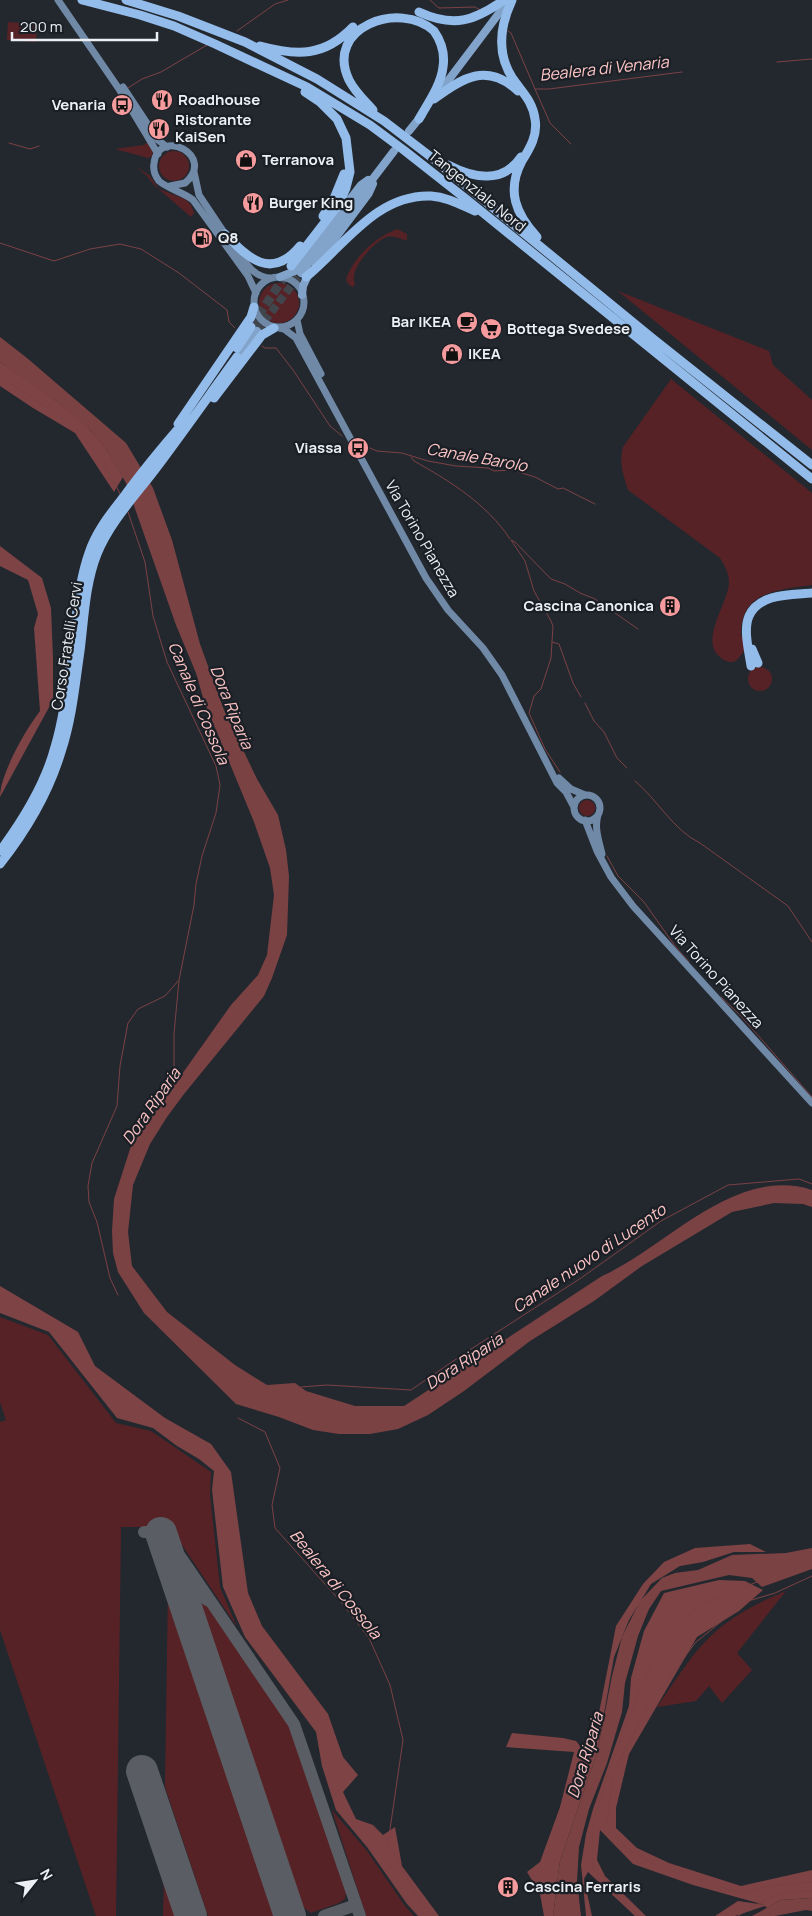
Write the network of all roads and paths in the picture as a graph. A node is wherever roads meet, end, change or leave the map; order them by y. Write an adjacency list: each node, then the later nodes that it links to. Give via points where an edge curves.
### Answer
1 (58, 0): 8 (main road)
2 (63, 0): 8 (main road)
3 (82, 0): 11 (highway, Tangenziale Nord, via 174,26)
4 (126, 0): 10 (highway, Tangenziale Nord)
5 (504, 0): 7 (highway, via 472,19 454,21 436,19)
6 (511, 0): 12 (main road); 26 (highway, via 501,34 502,53 508,72 527,96 536,120 532,146 515,178 515,201 519,214)
7 (412, 10)
8 (70, 14): 16 (main road, via 158,140); 18 (main road)
9 (367, 15): 10 (highway, via 336,41 319,50 291,53)
10 (245, 42): 14 (highway, Tangenziale Nord, via 317,80)
11 (287, 77): 19 (highway, via 333,114 346,138); 24 (highway, Tangenziale Nord, via 335,102 405,150)
12 (434, 99): 13 (main road); 20 (highway, via 470,76 490,76 511,84 519,92 530,110 532,121 530,142 524,152 511,169 498,174 476,176)
13 (419, 119): 14 (highway, via 439,82 443,68 442,48 438,37 423,20 413,14 393,11 373,15 358,27 351,34 344,55 345,68 355,92); 15 (main road)
14 (384, 121): 20 (highway, Tangenziale Nord)
15 (410, 131)
16 (167, 147): 18 (main road); 22 (main road, via 178,146 186,150 193,159)
17 (394, 151): 21 (main road)
18 (158, 154): 23 (main road, via 154,170 160,181)
19 (349, 157): 25 (highway, via 333,200 288,258 261,263 250,258); 27 (highway, via 350,172 342,198)
20 (431, 157): 26 (highway, Tangenziale Nord)
21 (381, 168): 28 (main road, via 369,193); 29 (main road, via 361,185 295,271)
22 (194, 171): 23 (main road, via 185,184); 25 (main road, via 199,194)
23 (170, 186): 30 (main road, via 186,194 204,213 248,276)
24 (486, 217): 28 (highway, via 439,198 404,200 366,220); 41 (highway, Tangenziale Nord)
25 (225, 234): 29 (main road, via 253,272)
26 (558, 259): 40 (highway, Tangenziale Nord)
27 (291, 266)
28 (303, 275): 31 (main road)
29 (276, 278): 30 (main road, via 259,287); 31 (main road, via 296,284)
30 (256, 294): 32 (main road)
31 (302, 295): 33 (main road, via 304,307)
32 (254, 307): 34 (main road, via 260,320); 39 (highway, via 251,317)
33 (297, 320): 34 (main road); 38 (main road, Via Torino Pianezza, via 300,334)
34 (277, 328): 38 (main road, Via Torino Pianezza, via 296,338); 39 (highway, via 262,336 206,409)
35 (254, 329): 36 (main road); 37 (highway)
36 (237, 357): 37 (highway); 39 (highway)
37 (219, 376): 39 (highway)
38 (338, 416): 45 (main road, Via Torino Pianezza, via 426,578 502,675)
39 (174, 438): 42 (highway, Corso Fratelli Cervi)
40 (812, 465)
41 (812, 479)
42 (115, 515): 50 (highway, Corso Fratelli Cervi, via 98,534 89,552 55,749 31,803); 51 (highway, Corso Fratelli Cervi, via 96,555 91,575 69,720 61,752 37,808)
43 (812, 592): 44 (highway, via 774,597 762,602 749,616 748,639)
44 (755, 665)
45 (553, 773): 46 (main road, Via Torino Pianezza, via 571,789); 47 (main road, Via Torino Pianezza)
46 (586, 795): 47 (main road, via 577,800); 48 (main road, via 597,799 600,806)
47 (574, 807): 49 (main road, via 578,817)
48 (598, 815): 49 (main road, via 592,820); 52 (main road, Via Torino Pianezza, via 597,833)
49 (585, 820): 52 (main road, Via Torino Pianezza)
50 (0, 851)
51 (0, 864)
52 (605, 866): 53 (main road, Via Torino Pianezza, via 633,906)
53 (812, 1103)

